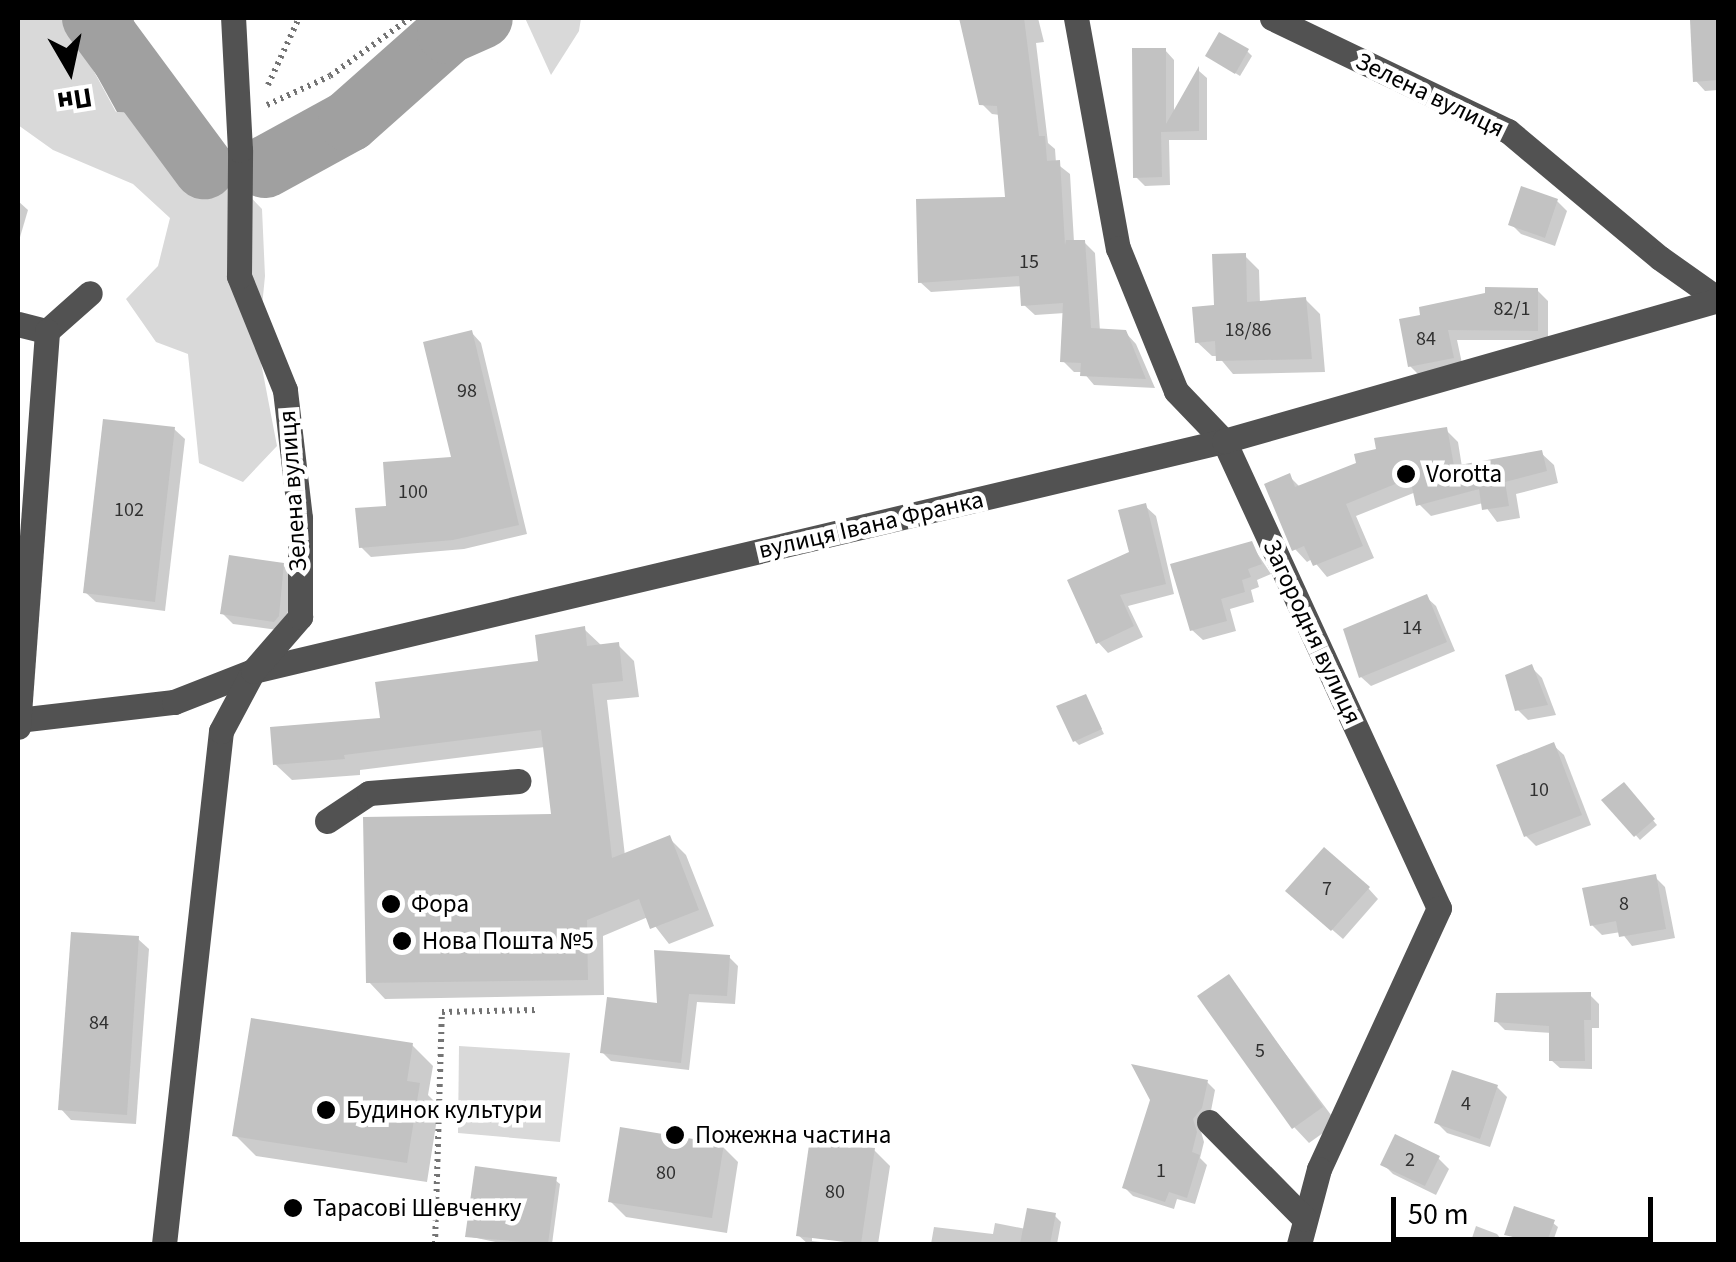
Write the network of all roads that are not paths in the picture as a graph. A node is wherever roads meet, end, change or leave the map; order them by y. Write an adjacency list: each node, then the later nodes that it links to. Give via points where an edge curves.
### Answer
1 (233, 18): 9 (street, Зелена вулиця, via 239,276 285,390 300,518 300,617)
2 (1076, 18): 8 (street, Загородня вулиця, via 1118,248 1176,391)
3 (1272, 18): 5 (street, Зелена вулиця, via 1508,132)
4 (90, 293): 7 (street)
5 (1718, 300): 8 (street, вулиця Івана Франка)
6 (18, 324): 7 (street)
7 (47, 331): 10 (street)
8 (1224, 441): 9 (street, вулиця Івана Франка); 14 (street, Загородня вулиця, via 1438,908 1320,1170)
9 (253, 672): 10 (street, вулиця Івана Франка, via 174,702); 15 (street, Зелена вулиця, via 222,732)
10 (18, 722)
11 (519, 782): 12 (street, via 369,793)
12 (327, 822)
13 (1209, 1122): 14 (street)
14 (1302, 1232)
15 (164, 1244)

